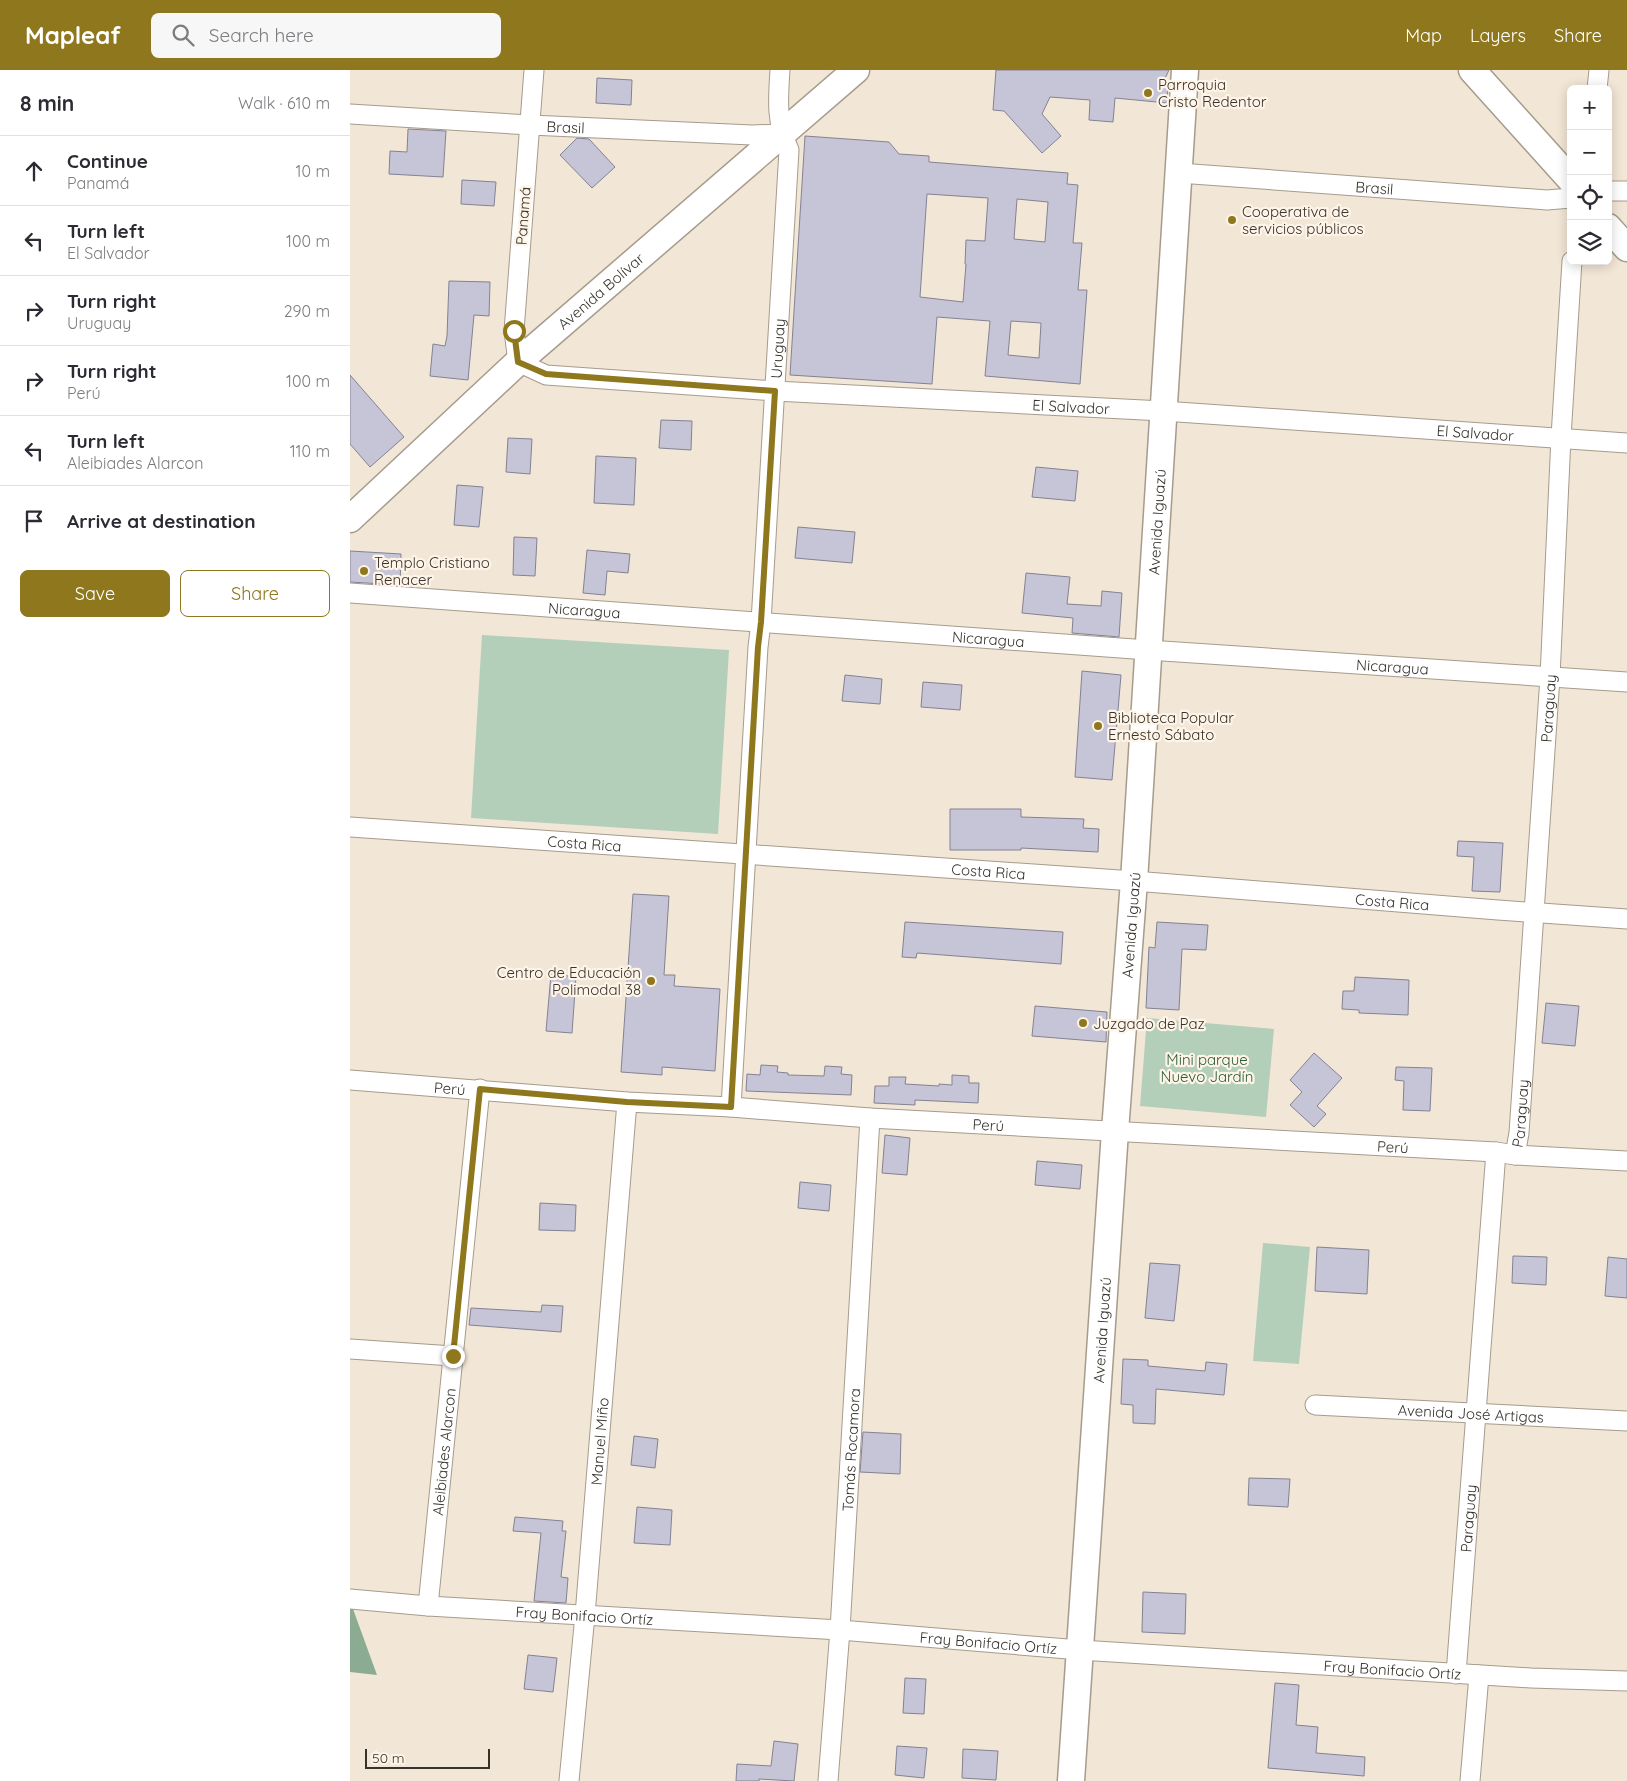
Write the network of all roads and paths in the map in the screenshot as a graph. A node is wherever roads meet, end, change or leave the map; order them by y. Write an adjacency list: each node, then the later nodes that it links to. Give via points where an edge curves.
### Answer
1 (534, 70): 9 (street, Panamá)
2 (780, 70): 10 (street, Uruguay, via 778,106)
3 (856, 70): 10 (main road, Avenida Bolívar)
4 (1185, 70): 11 (main road, Avenida Iguazú)
5 (1472, 70): 12 (main road)
6 (1599, 70): 7 (street)
7 (1597, 85)
8 (350, 114): 9 (street, Brasil)
9 (530, 125): 10 (street, Brasil); 19 (street, Panamá, via 514,331)
10 (782, 134): 19 (main road, Avenida Bolívar); 20 (street, Uruguay, via 789,150)
11 (1179, 172): 15 (street, Brasil, via 1547,200); 21 (main road, Avenida Iguazú)
12 (1567, 176)
13 (1612, 191): 14 (street)
14 (1627, 191)
15 (1567, 198)
16 (1612, 231): 17 (main road)
17 (1627, 248)
18 (1572, 265): 22 (street, Paraguay)
19 (518, 362): 20 (street, El Salvador, via 546,374); 24 (main road, Avenida Bolívar)
20 (775, 391): 21 (street, El Salvador); 26 (street, Uruguay)
21 (1162, 411): 22 (street, El Salvador); 27 (main road, Avenida Iguazú)
22 (1561, 437): 23 (street, El Salvador); 28 (street, Paraguay)
23 (1627, 443)
24 (350, 519)
25 (350, 593): 26 (street, Nicaragua)
26 (761, 622): 27 (street, Nicaragua); 31 (street, Uruguay)
27 (1148, 650): 28 (street, Nicaragua); 32 (main road, Avenida Iguazú)
28 (1550, 677): 29 (street, Nicaragua); 33 (street, Paraguay)
29 (1627, 682)
30 (350, 827): 31 (street, Costa Rica)
31 (745, 854): 32 (street, Costa Rica); 38 (street, Uruguay)
32 (1134, 881): 33 (street, Costa Rica); 40 (main road, Avenida Iguazú)
33 (1534, 913): 34 (street, Costa Rica); 41 (street, Paraguay, via 1519,1133)
34 (1627, 919)
35 (350, 1080): 36 (street, Perú)
36 (480, 1089): 37 (street, Perú); 44 (street, Aleibiades Alarcon)
37 (627, 1102): 38 (street, Perú); 50 (street, Manuel Miño)
38 (731, 1107): 39 (street, Perú)
39 (870, 1118): 40 (street, Perú); 51 (street, Tomás Rocamora)
40 (1115, 1131): 41 (street, Perú); 52 (main road, Avenida Iguazú)
41 (1506, 1154): 42 (street, Perú); 46 (street, Paraguay)
42 (1627, 1161)
43 (350, 1349): 44 (street)
44 (453, 1356): 49 (street, Aleibiades Alarcon)
45 (1315, 1405): 46 (street, Avenida José Artigas)
46 (1477, 1414): 47 (street, Avenida José Artigas); 53 (street, Paraguay)
47 (1627, 1421)
48 (350, 1600): 49 (street, Fray Bonifacio Ortíz)
49 (428, 1606): 50 (street, Fray Bonifacio Ortíz)
50 (585, 1615): 51 (street, Fray Bonifacio Ortíz); 56 (street, Manuel Miño)
51 (840, 1630): 52 (street, Fray Bonifacio Ortíz); 57 (street, Tomás Rocamora)
52 (1080, 1650): 53 (street, Fray Bonifacio Ortíz); 58 (main road, Avenida Iguazú)
53 (1456, 1674): 54 (street, Fray Bonifacio Ortíz)
54 (1479, 1675): 55 (street, Fray Bonifacio Ortíz); 59 (street)
55 (1627, 1680)
56 (569, 1781)
57 (828, 1781)
58 (1071, 1781)
59 (1470, 1781)

